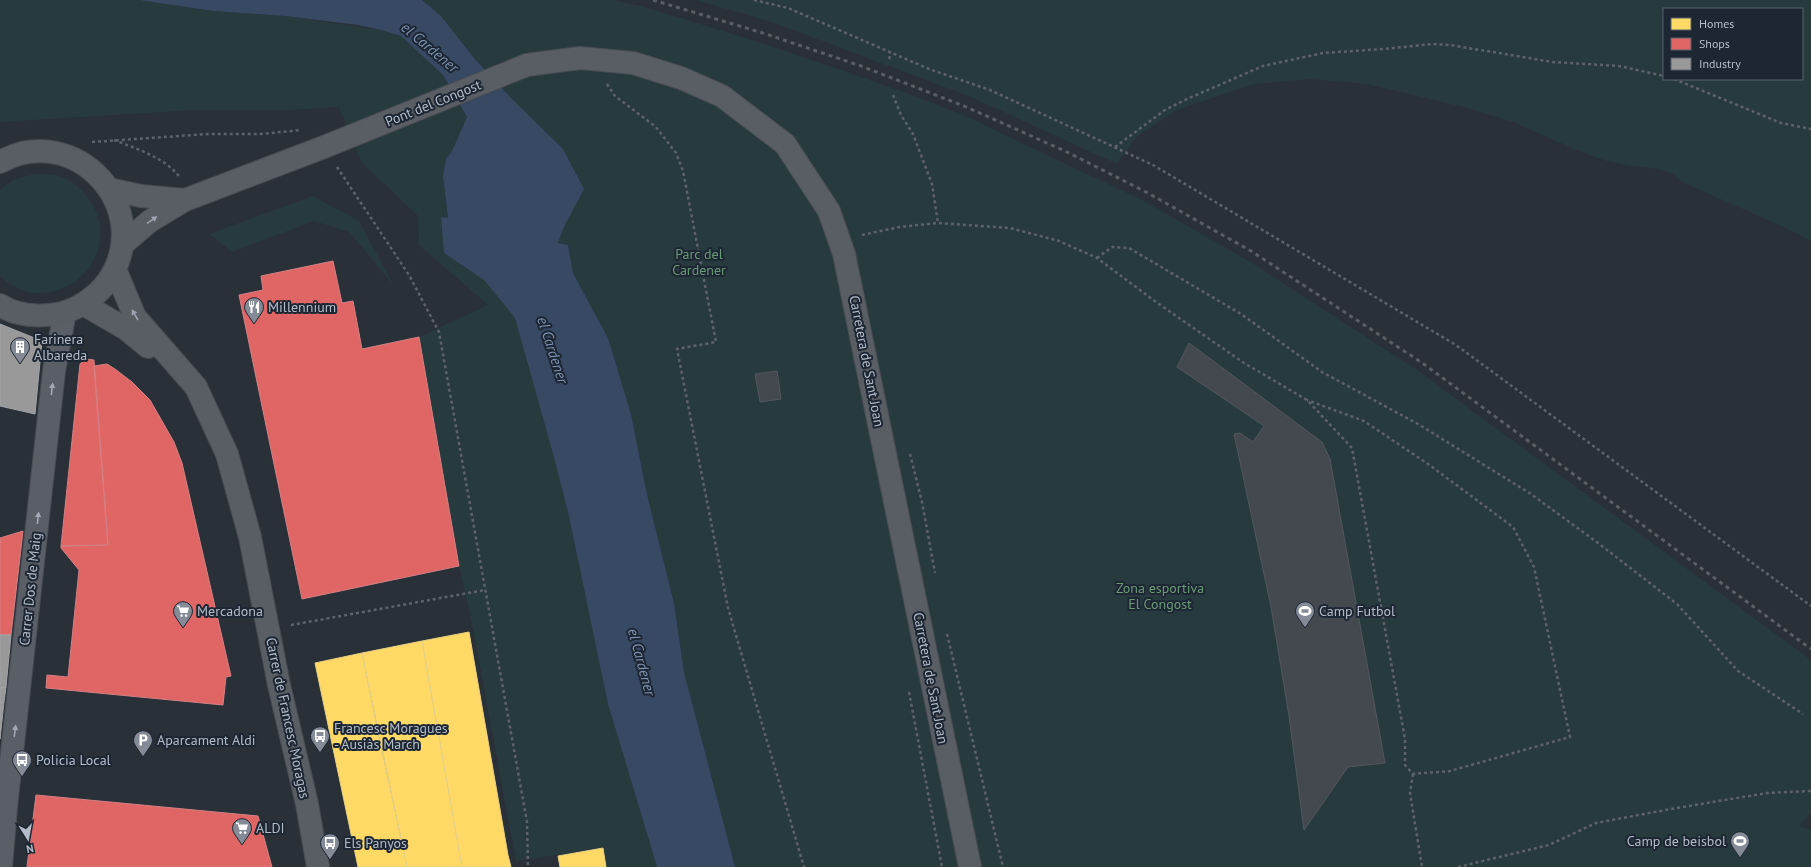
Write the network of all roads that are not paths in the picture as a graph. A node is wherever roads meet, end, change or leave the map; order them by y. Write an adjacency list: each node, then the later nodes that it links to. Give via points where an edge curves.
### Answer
1 (526, 65): 4 (street, Pont del Congost, via 336,151 211,191); 13 (street, Carretera de Sant Joan, via 580,58 634,63 681,78 722,96 785,144 829,211 849,272)
2 (0, 162): 3 (street, via 30,152 59,154 86,165)
3 (109, 188): 4 (street, via 141,196); 5 (street, via 120,212 123,228)
4 (184, 191): 5 (street, one-way to 4)
5 (122, 245): 6 (street)
6 (115, 269): 8 (street, via 102,288); 9 (street, Carrer de Francesc Moragas, one-way to 6, via 135,317)
7 (0, 305): 8 (street, via 27,315 40,316)
8 (74, 308): 9 (street, Carrer de Francesc Moragas, via 126,329); 10 (street, Carrer Dos de Maig, one-way to 8, via 54,371)
9 (196, 387): 12 (street, Carrer de Francesc Moragas, via 227,454 250,537)
10 (3, 807): 11 (street, Carrer Dos de Maig)
11 (1, 867)
12 (318, 867)
13 (970, 867)

